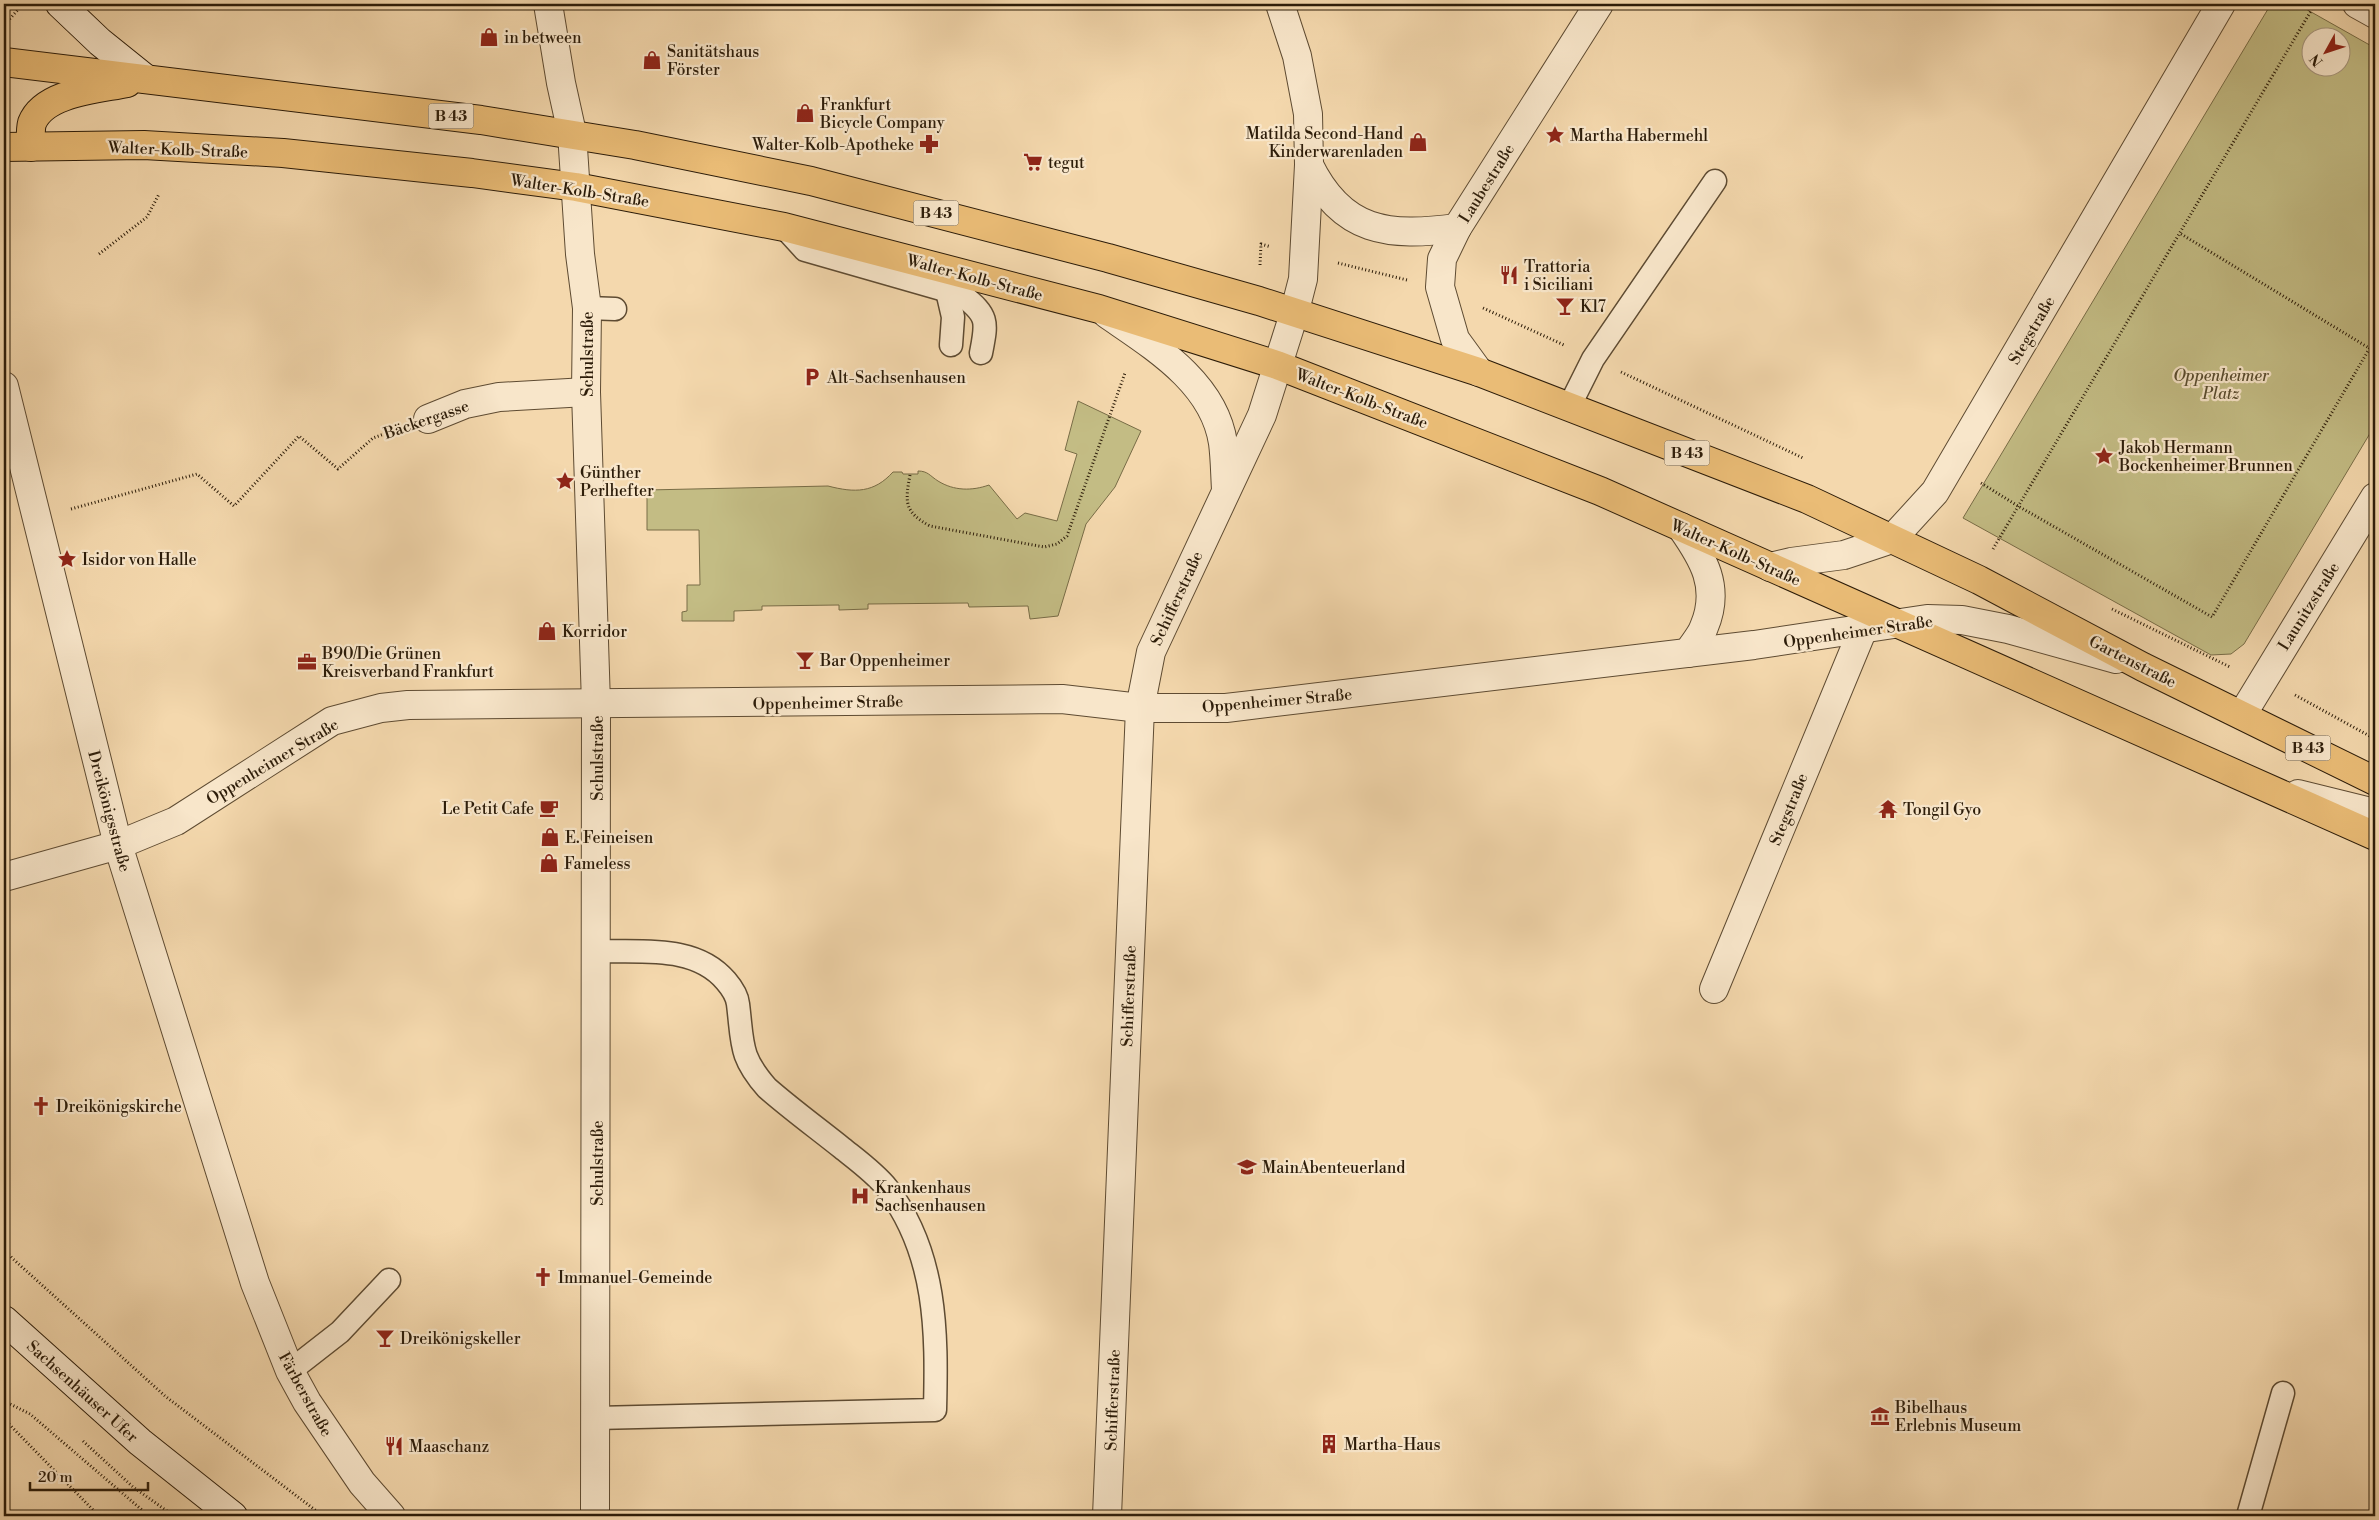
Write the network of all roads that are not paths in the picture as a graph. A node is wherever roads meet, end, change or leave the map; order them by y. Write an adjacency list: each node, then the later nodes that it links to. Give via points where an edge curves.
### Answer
1 (60, 4): 9 (street)
2 (548, 4): 10 (street, Schulstraße)
3 (1280, 4): 13 (street, Schifferstraße, via 1297,56 1306,105)
4 (1599, 4): 17 (street, Laubestraße)
5 (2221, 4): 34 (street, Stegstraße, via 1953,465 1935,492)
6 (2357, 4): 7 (street)
7 (2375, 14)
8 (4, 62): 9 (main road, B 43)
9 (146, 79): 10 (main road, B 43); 11 (main road, B 43, via 58,98 46,105 32,124)
10 (572, 133): 15 (street, Schulstraße); 22 (main road, B 43, via 811,181 1108,258)
11 (30, 146): 12 (main road, Walter-Kolb-Straße); 15 (main road, Walter-Kolb-Straße, via 144,145 283,153)
12 (4, 147)
13 (1309, 165): 17 (street, Schifferstraße, via 1320,187 1336,205 1363,223 1397,232); 22 (street, Schifferstraße, via 1305,264)
14 (1715, 181): 29 (lane, via 1593,359)
15 (576, 187): 16 (main road, Walter-Kolb-Straße); 19 (street, Schulstraße)
16 (784, 227): 18 (lane, via 805,250); 21 (main road, Walter-Kolb-Straße)
17 (1457, 228): 26 (street, Laubestraße, via 1442,259 1440,287 1455,339)
18 (947, 291): 23 (lane, via 954,318); 24 (lane, via 962,295 977,306 986,326)
19 (587, 308): 20 (lane); 28 (street, Schulstraße)
20 (614, 309)
21 (1099, 309): 25 (main road, Walter-Kolb-Straße); 31 (street, Schifferstraße, via 1157,348 1194,384 1213,412 1223,441)
22 (1294, 314): 25 (street, Schifferstraße); 26 (main road, B 43)
23 (951, 345)
24 (981, 353)
25 (1277, 365): 31 (street, Schifferstraße, via 1262,415); 33 (main road, Walter-Kolb-Straße, via 1600,490)
26 (1479, 372): 29 (main road, B 43)
27 (4, 386): 47 (street, Dreikönigsstraße)
28 (586, 392): 30 (street, Bäckergasse, via 500,397 465,404); 40 (street, Schulstraße)
29 (1569, 407): 34 (main road, B 43, via 1807,499)
30 (428, 419)
31 (1226, 493): 41 (street, Schifferstraße, via 1151,652)
32 (2375, 497): 42 (street, Launitzstraße)
33 (1681, 527): 35 (main road, Walter-Kolb-Straße); 38 (street, via 1701,556 1711,603 1704,628)
34 (1892, 539): 35 (street, Stegstraße, via 1844,555); 39 (main road, Gartenstraße / B 43, via 1979,580)
35 (1770, 567): 36 (main road, Walter-Kolb-Straße)
36 (1894, 623): 37 (street, Oppenheimer Straße); 39 (street, Oppenheimer Straße, via 1962,620 2008,629); 44 (main road)
37 (1863, 630): 38 (street, Oppenheimer Straße); 50 (street, Stegstraße)
38 (1688, 653): 41 (street, Oppenheimer Straße, via 1226,708)
39 (2143, 667): 42 (main road, Gartenstraße / B 43)
40 (596, 704): 41 (street, Oppenheimer Straße, via 1062,699); 47 (street, Oppenheimer Straße, via 408,705 360,712 332,721 176,820); 49 (street, Schulstraße)
41 (1140, 708): 60 (street, Schifferstraße)
42 (2242, 715): 43 (main road, Gartenstraße / B 43)
43 (2375, 781)
44 (2262, 786): 45 (street); 46 (main road)
45 (2375, 813)
46 (2375, 836)
47 (118, 845): 48 (street, Oppenheimer Straße); 51 (street, Dreikönigsstraße)
48 (4, 877)
49 (598, 951): 56 (street, Schulstraße); 56 (lane, via 683,954 720,973 735,994 740,1037 748,1064 757,1077 864,1166 886,1188 907,1220 930,1281 937,1353 935,1410)
50 (1714, 989)
51 (237, 1229): 54 (street, Färberstraße)
52 (389, 1280): 54 (lane, via 340,1332)
53 (4, 1320): 57 (street, Sachsenhäuser Ufer, via 140,1442)
54 (290, 1371): 58 (street, Färberstraße, via 332,1440)
55 (2283, 1393): 61 (lane)
56 (596, 1418): 59 (street, Schulstraße)
57 (233, 1516)
58 (391, 1516)
59 (595, 1516)
60 (1107, 1516)
61 (2248, 1516)

